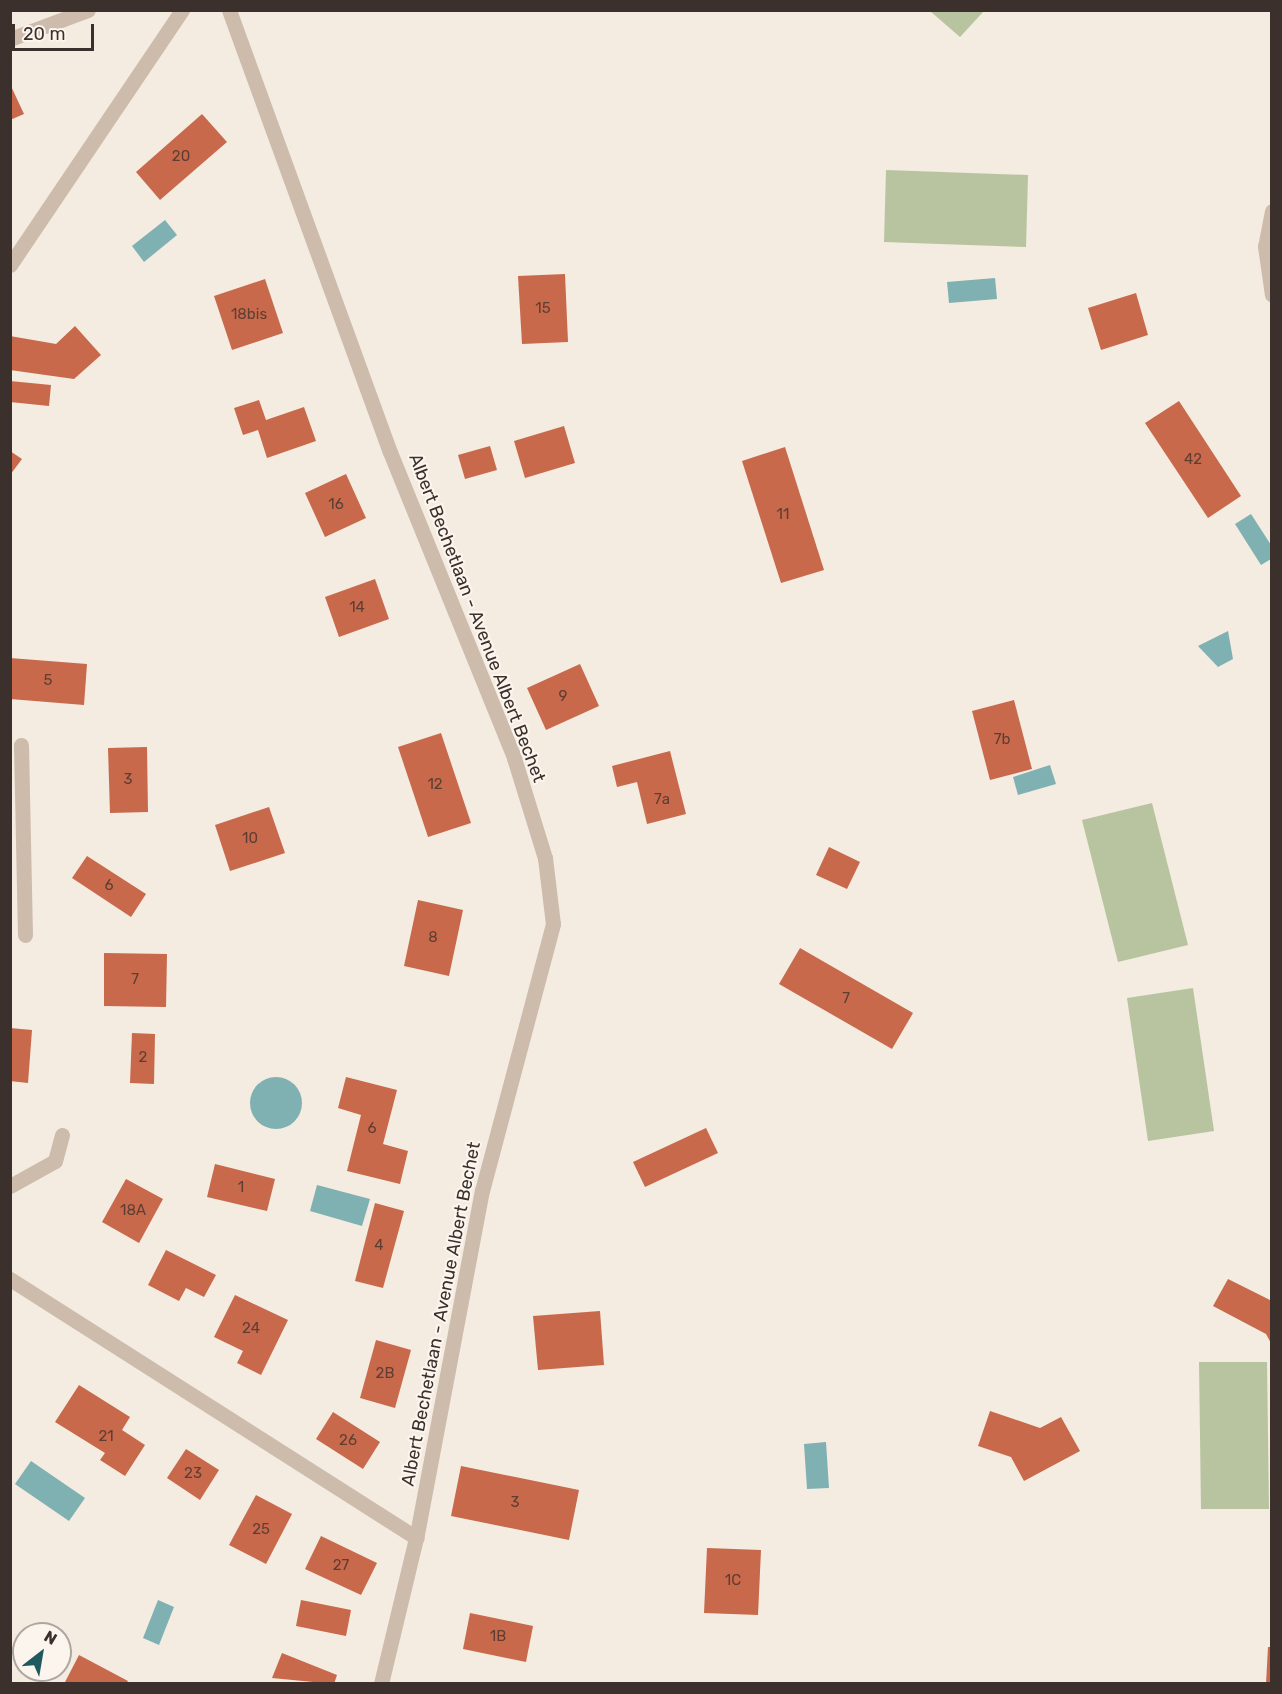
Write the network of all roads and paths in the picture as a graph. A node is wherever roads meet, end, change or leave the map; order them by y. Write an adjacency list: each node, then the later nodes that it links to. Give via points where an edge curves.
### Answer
1 (88, 10): 4 (street)
2 (182, 10): 6 (street)
3 (229, 10): 14 (street, Albert Bechetlaan - Avenue Albert Bechet, via 390,452 514,759 545,858 553,924 482,1190)
4 (10, 39)
5 (1272, 211): 7 (street, via 1265,246)
6 (10, 266)
7 (1272, 295)
8 (21, 745): 9 (street)
9 (17, 843): 10 (street)
10 (25, 935)
11 (62, 1135): 12 (street, via 55,1161)
12 (10, 1186)
13 (10, 1279): 14 (street)
14 (416, 1538): 15 (street, Albert Bechetlaan - Avenue Albert Bechet)
15 (381, 1683)

